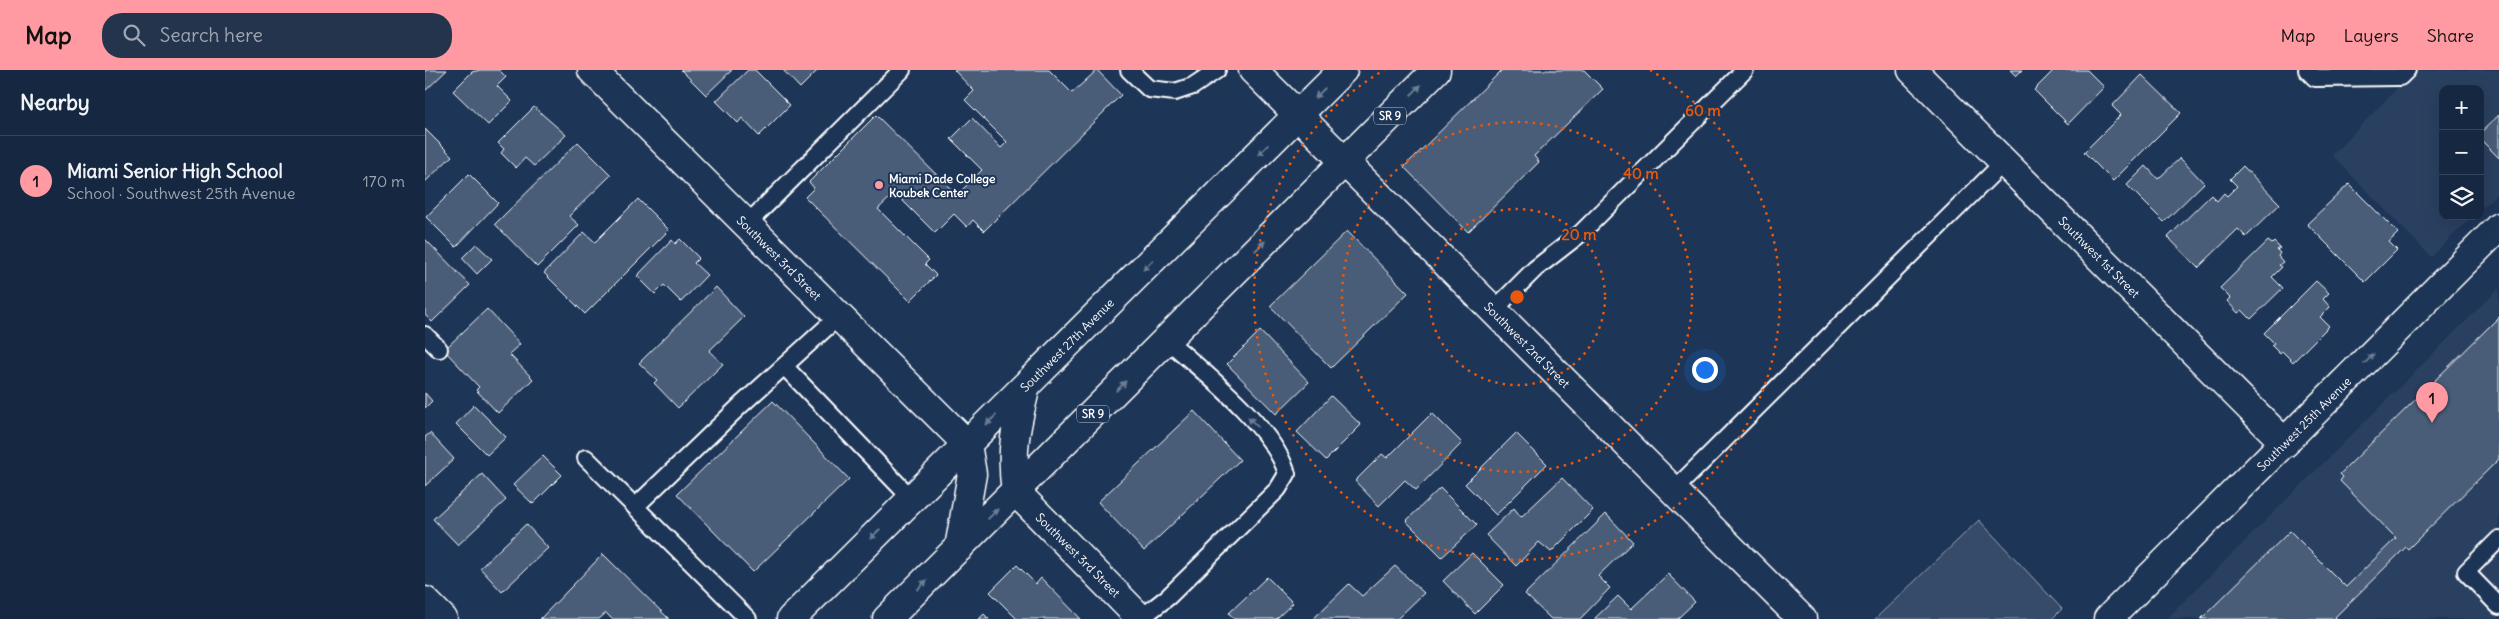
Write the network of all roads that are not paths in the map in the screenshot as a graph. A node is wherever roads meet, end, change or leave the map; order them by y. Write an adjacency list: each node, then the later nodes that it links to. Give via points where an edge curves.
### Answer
1 (592, 70): 15 (main road, Southwest 3rd Street)
2 (902, 70): 15 (lane)
3 (1129, 70): 4 (lane, via 1149,89 1175,92 1193,86)
4 (1217, 70)
5 (1253, 70): 12 (main road, Southwest 2nd Street)
6 (1343, 70): 12 (main road, Southwest 27th Avenue, one-way to 12)
7 (1436, 70): 13 (main road, SR 9, one-way to 7)
8 (1745, 70): 17 (lane, via 1580,234 1535,268)
9 (1912, 70): 14 (main road, Southwest 1st Street)
10 (2307, 70): 11 (lane, via 2315,78 2400,77)
11 (2407, 70)
12 (1297, 115): 13 (main road, Southwest 2nd Street); 23 (main road, Southwest 27th Avenue, one-way to 23)
13 (1344, 162): 17 (main road, Southwest 2nd Street); 20 (main road, SR 9, one-way to 13)
14 (2004, 162): 24 (main road, Southwest 1st Street); 27 (lane)
15 (746, 225): 18 (main road, Southwest 3rd Street)
16 (2499, 228): 24 (main road, Southwest 25th Avenue, one-way to 16)
17 (1493, 311): 27 (main road, Southwest 2nd Street)
18 (838, 317): 22 (lane); 25 (main road, Southwest 3rd Street)
19 (425, 335): 21 (lane)
20 (1167, 340): 28 (main road, SR 9, one-way to 20); 39 (lane, one-way to 20, via 1278,490 1287,474 1271,440 1211,378)
21 (439, 349)
22 (785, 367): 29 (lane); 30 (lane, via 741,404)
23 (1026, 386): 25 (main road, Southwest 27th Avenue, one-way to 25); 28 (main road, via 1015,431 1012,463)
24 (2285, 443): 41 (main road, Southwest 25th Avenue)
25 (967, 444): 29 (main road, Southwest 27th Avenue); 32 (main road, via 973,474)
26 (586, 458): 30 (lane)
27 (1673, 491): 40 (main road, Southwest 2nd Street)
28 (1016, 492): 32 (main road, SR 9, one-way to 28); 39 (main road, Southwest 3rd Street)
29 (911, 498): 37 (main road, Southwest 27th Avenue, one-way to 37)
30 (635, 507): 36 (lane)
31 (2499, 539): 34 (lane, via 2465,572)
32 (959, 548): 38 (main road, SR 9, one-way to 32)
33 (425, 601): 35 (main road)
34 (2499, 606)
35 (443, 619)
36 (748, 619)
37 (791, 619)
38 (887, 619)
39 (1141, 619)
40 (1802, 619)
41 (2108, 619)

